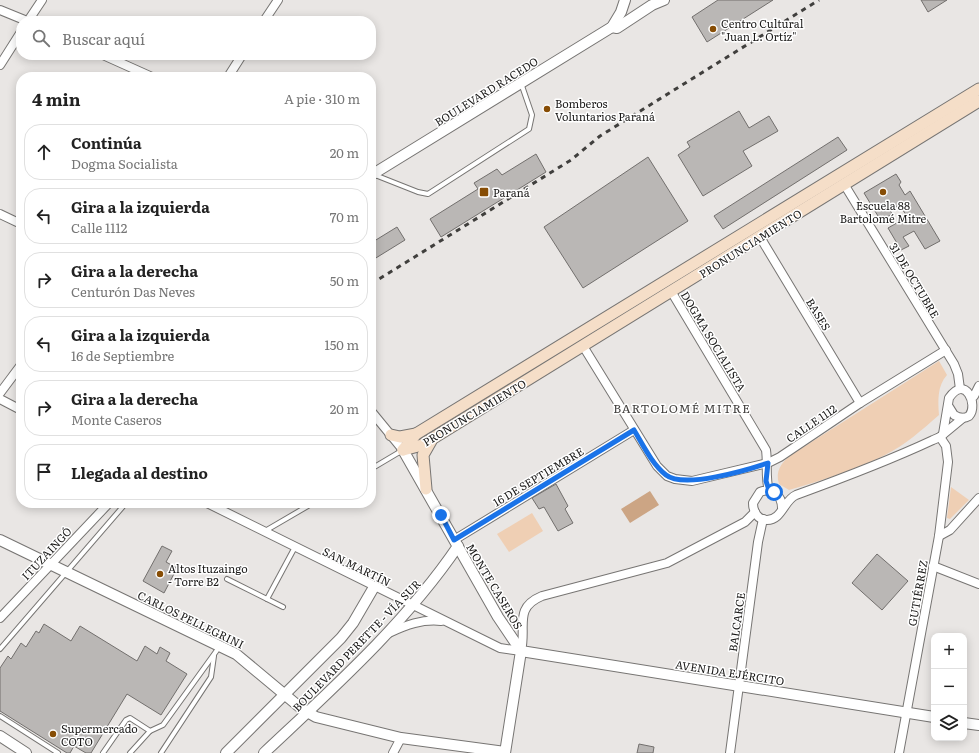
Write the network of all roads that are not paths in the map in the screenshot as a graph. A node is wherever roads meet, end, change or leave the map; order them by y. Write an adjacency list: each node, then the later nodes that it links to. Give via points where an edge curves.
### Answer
1 (42, 0): 9 (street)
2 (278, 0): 10 (street)
3 (626, 0): 7 (street, via 630,9); 11 (street)
4 (664, 0): 5 (street, BOULEVARD RACEDO)
5 (652, 2): 7 (street, BOULEVARD RACEDO)
6 (0, 10): 8 (street)
7 (641, 12): 11 (street, BOULEVARD RACEDO, via 618,28)
8 (16, 16)
9 (31, 16)
10 (267, 16)
11 (612, 28): 18 (street, BOULEVARD RACEDO)
12 (16, 40): 15 (street)
13 (114, 60): 16 (street)
14 (239, 60): 17 (street)
15 (0, 65)
16 (141, 72)
17 (231, 72)
18 (521, 83): 21 (street, BOULEVARD RACEDO); 22 (lane, via 532,115 529,129 428,194)
19 (979, 89): 42 (main road, PRONUNCIAMIENTO)
20 (979, 101): 23 (main road, PRONUNCIAMIENTO)
21 (376, 172)
22 (376, 176)
23 (844, 184): 26 (main road, PRONUNCIAMIENTO); 29 (street, 31 DE OCTUBRE)
24 (0, 214): 25 (street)
25 (16, 222)
26 (760, 237): 27 (main road, PRONUNCIAMIENTO); 36 (street, BASES)
27 (671, 291): 28 (main road, PRONUNCIAMIENTO); 47 (street, DOGMA SOCIALISTA, via 766,450)
28 (583, 346): 41 (street); 45 (main road, PRONUNCIAMIENTO)
29 (946, 350): 32 (street, 31 DE OCTUBRE, via 958,374); 36 (street, CALLE 1112)
30 (16, 371): 33 (street)
31 (979, 386): 34 (street)
32 (960, 389): 34 (street, via 968,390); 38 (street, via 949,398)
33 (0, 392)
34 (974, 396): 40 (street, via 976,409 970,416)
35 (0, 399): 37 (street)
36 (860, 403): 47 (street, CALLE 1112)
37 (16, 407)
38 (949, 407): 40 (street, via 954,415); 44 (street)
39 (376, 418): 43 (street, MONTE CASEROS)
40 (963, 418): 44 (street)
41 (634, 430): 47 (street, CALLE 1112, via 657,466 667,476 675,479 692,481); 62 (street, 16 DE SEPTIEMBRE)
42 (416, 434): 43 (main road, via 400,437); 46 (main road, PRONUNCIAMIENTO)
43 (391, 435): 46 (street, MONTE CASEROS)
44 (942, 436): 56 (street, via 873,467 793,496); 60 (street, GUTIÉRREZ, via 948,462)
45 (433, 438): 46 (main road, PRONUNCIAMIENTO, via 422,445); 49 (main road, via 424,455)
46 (403, 450): 48 (lane); 49 (street, MONTE CASEROS)
47 (768, 463): 50 (street, DOGMA SOCIALISTA, via 766,481)
48 (376, 466)
49 (426, 489): 62 (street, MONTE CASEROS)
50 (769, 490): 56 (street, via 781,499); 57 (street, via 757,495 753,504)
51 (979, 498): 60 (street, via 950,530)
52 (104, 508): 64 (street, ITUZAINGÓ)
53 (122, 508): 66 (lane)
54 (217, 508): 59 (street, SAN MARTÍN)
55 (305, 508): 59 (lane)
56 (782, 508): 58 (street, via 777,517)
57 (755, 512): 58 (street); 78 (street, via 745,522 667,563 531,601 524,611 524,638)
58 (763, 519): 80 (street, BALCARCE)
59 (264, 532): 63 (street, SAN MARTÍN)
60 (939, 536): 65 (street, GUTIÉRREZ)
61 (0, 540): 64 (street, CARLOS PELLEGRINI)
62 (456, 543): 71 (street, BOULEVARD PERETTE - VÍA SUR, via 429,587); 78 (street, MONTE CASEROS, via 498,617)
63 (294, 547): 69 (street, SAN MARTÍN); 70 (lane)
64 (50, 564): 66 (street, CARLOS PELLEGRINI); 73 (street, ITUZAINGÓ)
65 (933, 566): 68 (street); 82 (street, GUTIÉRREZ)
66 (67, 573): 76 (street, CARLOS PELLEGRINI); 77 (lane)
67 (227, 579): 70 (lane)
68 (979, 584)
69 (374, 587): 71 (street, SAN MARTÍN); 81 (street, via 341,638)
70 (267, 599): 72 (lane)
71 (413, 605): 74 (street, SAN MARTÍN); 75 (street, BOULEVARD PERETTE - VÍA SUR)
72 (283, 607)
73 (0, 618)
74 (447, 622): 75 (street, via 419,622); 78 (street, SAN MARTÍN, via 500,648)
75 (383, 636): 83 (street, BOULEVARD PERETTE - VÍA SUR)
76 (220, 646): 79 (lane); 81 (street, CARLOS PELLEGRINI, via 243,658)
77 (0, 649)
78 (521, 651): 80 (street, AVENIDA EJÉRCITO); 91 (street)
79 (214, 656): 88 (lane, via 162,725); 96 (lane, via 211,677)
80 (739, 685): 82 (street, AVENIDA EJÉRCITO); 100 (street, BALCARCE)
81 (286, 695): 83 (street, CARLOS PELLEGRINI); 97 (street)
82 (906, 712): 85 (street, AVENIDA EJÉRCITO); 101 (street, GUTIÉRREZ)
83 (307, 713): 90 (street, CARLOS PELLEGRINI, via 333,722); 98 (street, BOULEVARD PERETTE - VÍA SUR)
84 (0, 716): 93 (lane)
85 (931, 716)
86 (967, 724): 87 (street)
87 (979, 726)
88 (150, 731): 94 (lane, via 130,718); 95 (lane)
89 (0, 736): 92 (street)
90 (401, 738): 91 (street, CARLOS PELLEGRINI); 99 (street)
91 (505, 752)
92 (26, 753)
93 (58, 753)
94 (103, 753)
95 (130, 753)
96 (161, 753)
97 (226, 753)
98 (264, 753)
99 (393, 753)
100 (730, 753)
101 (899, 753)

